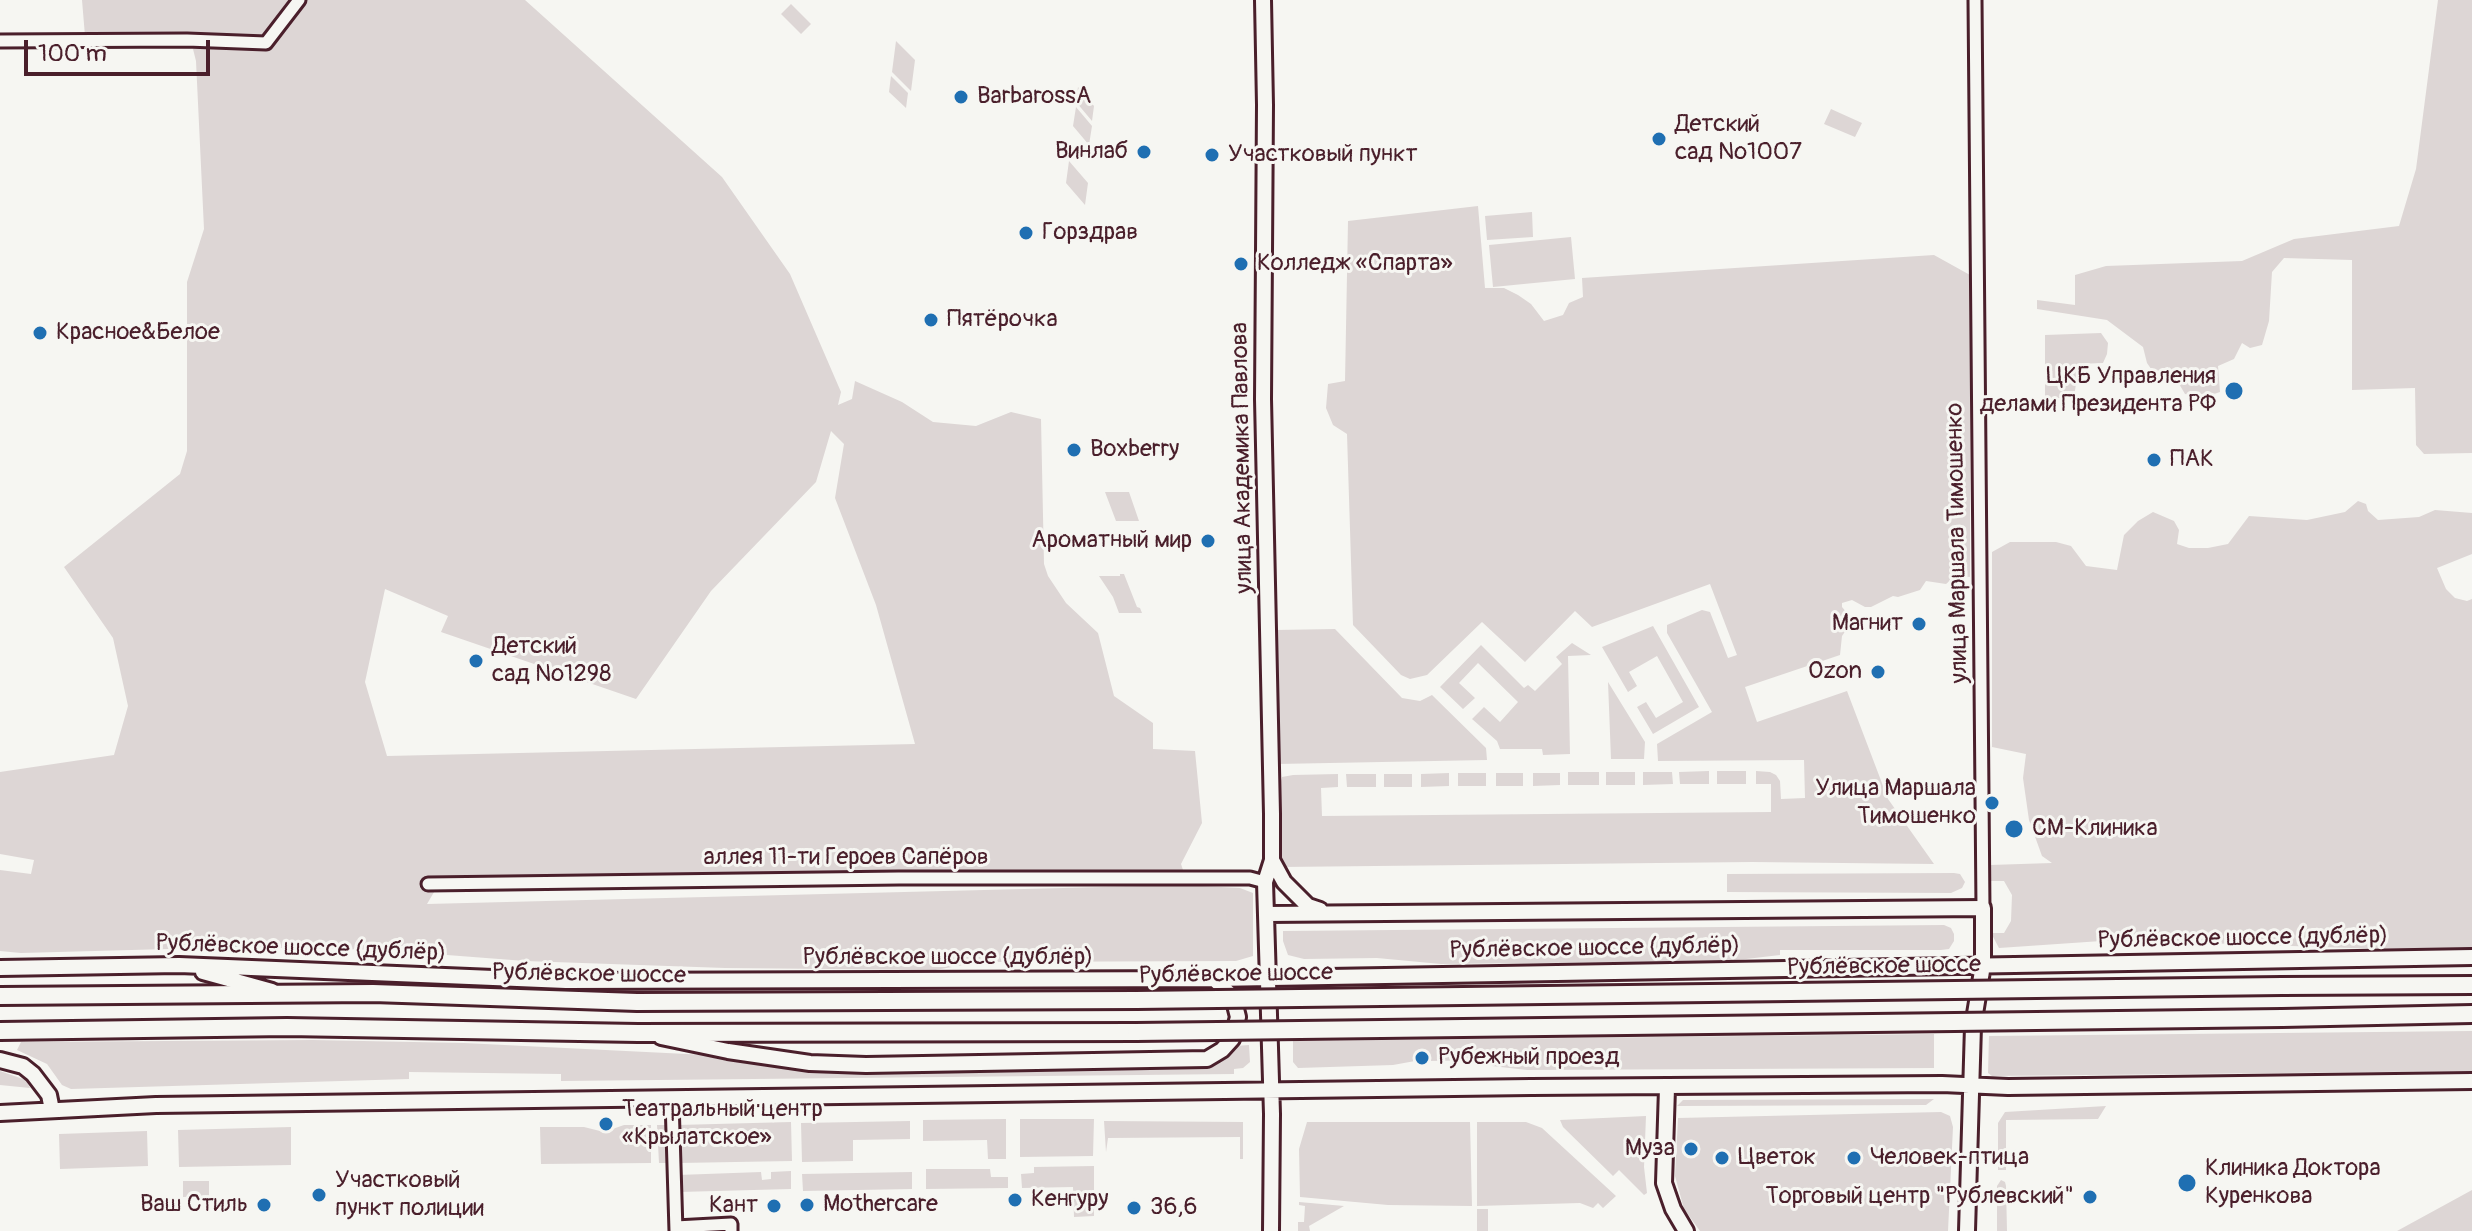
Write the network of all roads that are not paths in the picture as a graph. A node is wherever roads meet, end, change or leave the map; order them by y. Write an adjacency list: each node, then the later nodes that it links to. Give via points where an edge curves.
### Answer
1 (299, 0): 4 (street, via 266,43)
2 (1263, 0): 5 (main road, улица Академика Павлова, via 1263,399)
3 (1975, 0): 8 (street, улица Маршала Тимошенко)
4 (0, 41)
5 (1272, 860): 6 (main road, улица Академика Павлова); 9 (main road, via 1308,906)
6 (1265, 882): 7 (street, аллея 11-ти Героев Сапёров, via 899,878); 10 (main road, улица Академика Павлова)
7 (428, 884)
8 (1983, 908): 9 (main road); 13 (main road, улица Маршала Тимошенко)
9 (1327, 912): 10 (main road)
10 (1267, 914): 15 (main road, улица Академика Павлова)
11 (2472, 957): 13 (main road, Рублёвское шоссе (дублёр))
12 (179, 965): 14 (main road, Рублёвское шоссе (дублёр)); 16 (main road, Рублёвское шоссе (дублёр), via 566,981); 18 (main road)
13 (1983, 965): 15 (main road, Рублёвское шоссе (дублёр)); 25 (main road, улица Маршала Тимошенко)
14 (0, 968)
15 (1269, 977): 16 (main road, Рублёвское шоссе (дублёр)); 27 (main road, улица Академика Павлова)
16 (1214, 979): 22 (main road, via 1233,997 1238,1017 1232,1039 1207,1059 810,1063)
17 (2472, 985): 18 (main road, Рублёвское шоссе, bridge, via 637,1002)
18 (280, 993): 19 (main road, Рублёвское шоссе)
19 (0, 996)
20 (2472, 1014): 22 (main road, bridge, via 1136,1032)
21 (0, 1031): 22 (main road, via 287,1027)
22 (638, 1033)
23 (0, 1060): 29 (main road, via 33,1074 49,1095)
24 (2472, 1081): 25 (main road)
25 (1971, 1085): 26 (main road); 35 (main road, улица Маршала Тимошенко)
26 (1667, 1088): 27 (main road); 34 (main road, via 1664,1183)
27 (1270, 1091): 28 (main road); 33 (main road)
28 (672, 1100): 29 (main road); 31 (street)
29 (52, 1110): 30 (main road)
30 (0, 1113)
31 (676, 1229): 32 (street, via 731,1224)
32 (731, 1231)
33 (1271, 1231)
34 (1686, 1231)
35 (1967, 1231)

